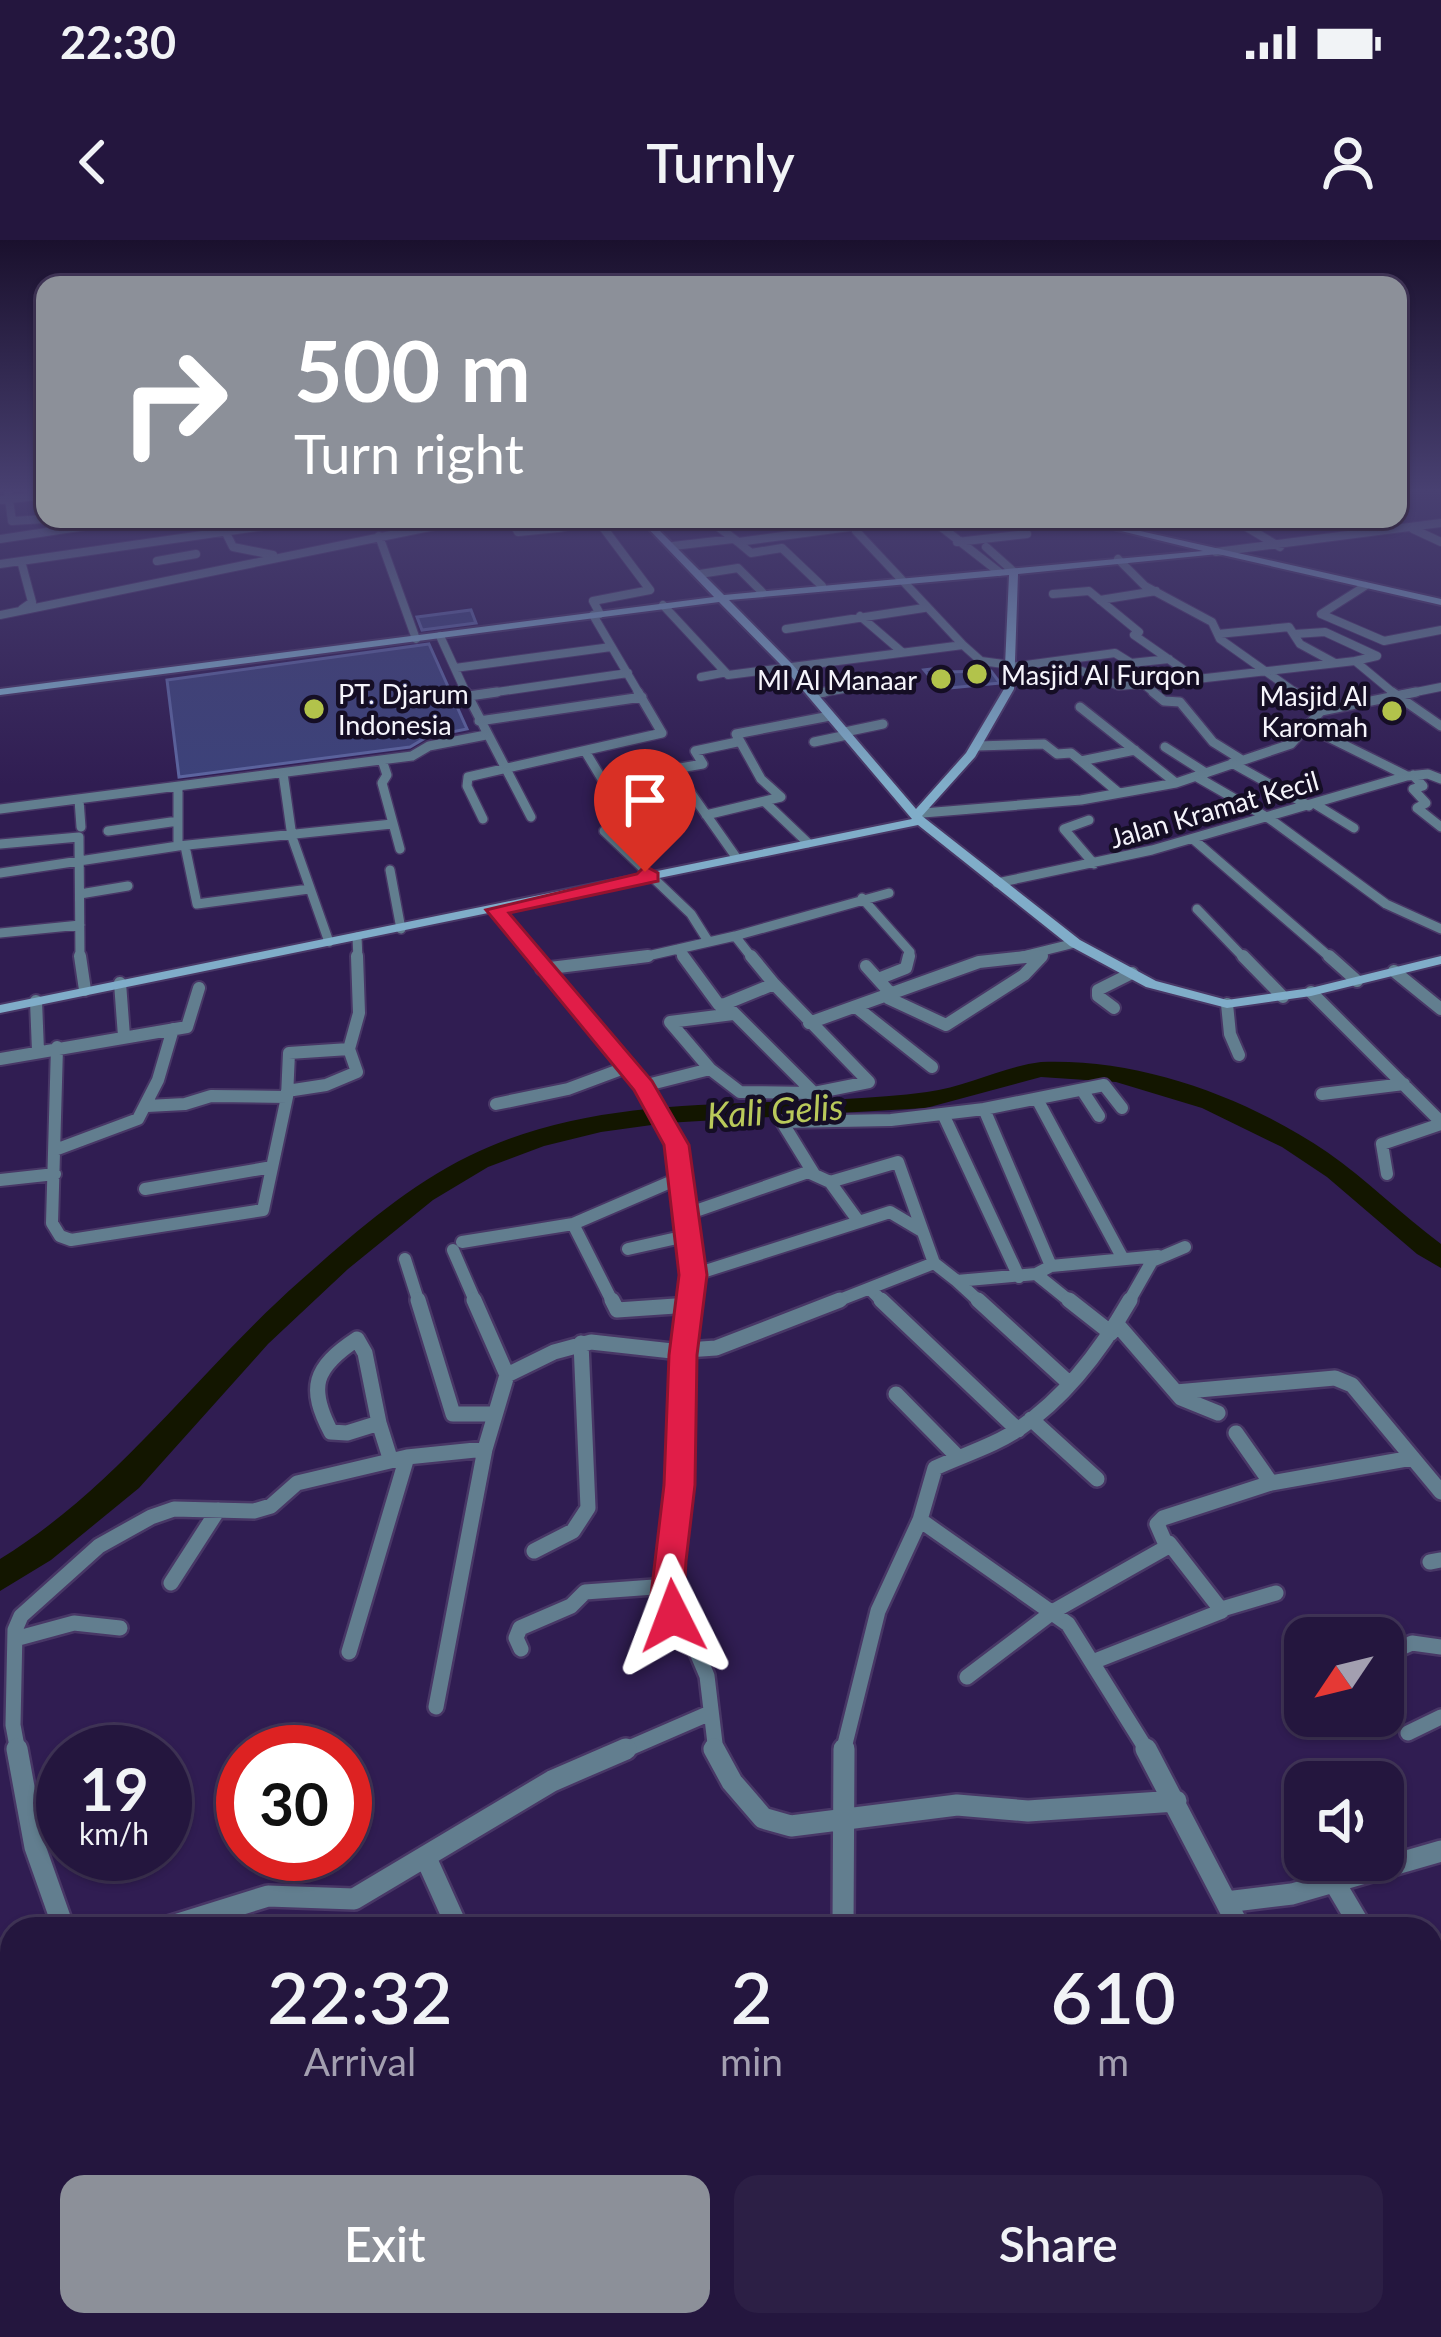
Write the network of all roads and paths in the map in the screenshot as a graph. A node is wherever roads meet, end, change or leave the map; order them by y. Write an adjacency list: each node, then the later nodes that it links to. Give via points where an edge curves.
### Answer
1 (29, 590): 20 (street, via 32,602)
2 (114, 590): 20 (street)
3 (398, 590): 29 (street)
4 (650, 590): 21 (street, via 593,602)
5 (716, 590): 15 (main road)
6 (760, 590): 13 (street)
7 (790, 590): 13 (main road)
8 (911, 590): 19 (street)
9 (1013, 590): 38 (main road)
10 (1359, 590): 25 (street, via 1321,614 1384,641)
11 (1383, 590): 17 (main road)
12 (1156, 591): 16 (street); 26 (street, via 1213,622)
13 (763, 593): 15 (main road)
14 (1053, 594): 16 (street, via 1087,590)
15 (724, 598): 18 (main road); 37 (main road)
16 (1100, 600): 33 (street)
17 (1441, 602)
18 (663, 605): 21 (main road); 42 (street)
19 (924, 608): 23 (street); 30 (street)
20 (22, 610): 22 (street)
21 (597, 614): 28 (main road); 31 (street)
22 (0, 615)
23 (860, 616): 24 (street); 32 (street)
24 (786, 629)
25 (1441, 630)
26 (1218, 634): 27 (street, via 1286,627); 40 (street)
27 (1295, 634): 34 (street, via 1325,632 1377,656); 36 (street)
28 (440, 636): 29 (main road); 39 (street)
29 (416, 639): 48 (main road)
30 (963, 645): 32 (street); 38 (street, via 981,661)
31 (611, 646): 39 (street); 41 (street)
32 (902, 652): 37 (street)
33 (1170, 659): 35 (street, via 1128,663 1115,653); 45 (street)
34 (1354, 661): 36 (street); 52 (street)
35 (1062, 663): 38 (street); 47 (street, via 1119,686)
36 (1336, 664): 40 (street)
37 (788, 666): 42 (street); 49 (main road)
38 (1011, 666): 64 (main road, via 1009,689)
39 (455, 668): 50 (street)
40 (1262, 672): 45 (street); 54 (street)
41 (628, 673): 50 (street); 51 (street)
42 (722, 674): 43 (street)
43 (701, 677)
44 (906, 679): 49 (street)
45 (1197, 680): 47 (street)
46 (1441, 682): 52 (street)
47 (1142, 683): 70 (street, via 1164,701 1180,702)
48 (0, 692)
49 (813, 694): 55 (main road)
50 (469, 696): 56 (street)
51 (643, 697): 56 (street); 67 (street, via 662,734)
52 (1398, 698): 54 (street); 58 (street)
53 (1080, 707): 66 (street)
54 (1321, 711): 59 (street)
55 (830, 716): 60 (main road); 62 (street, via 742,732)
56 (479, 721): 61 (street)
57 (883, 724): 60 (street)
58 (1441, 725)
59 (1308, 727): 70 (street, via 1291,744); 75 (street)
60 (846, 734): 63 (street); 87 (main road)
61 (486, 735): 68 (street); 71 (street)
62 (737, 742): 72 (street, via 695,751 703,764); 82 (street, via 781,795)
63 (814, 742)
64 (977, 746): 69 (street, via 1044,744); 87 (main road)
65 (1166, 747): 74 (street)
66 (1135, 750): 69 (street); 78 (street)
67 (585, 752): 71 (street); 76 (street)
68 (382, 760): 73 (street); 92 (street)
69 (1081, 761): 80 (street)
70 (1237, 761): 74 (street); 83 (street)
71 (506, 769): 86 (street); 88 (street, via 465,780)
72 (674, 769): 76 (street); 85 (street)
73 (283, 773): 79 (street); 97 (street)
74 (1201, 775): 78 (street); 89 (street)
75 (1410, 776): 77 (street, Jalan Kramat Kecil); 83 (street, Jalan Kramat Kecil); 94 (street, via 1423,786 1412,789 1426,803 1417,808)
76 (601, 778): 108 (street, via 625,824 604,831)
77 (1441, 779)
78 (1176, 783): 80 (street)
79 (178, 787): 81 (street); 91 (street)
80 (1119, 793): 87 (street)
81 (79, 800): 84 (street); 93 (street)
82 (766, 803): 85 (street); 99 (street)
83 (1312, 805): 89 (street, Jalan Kramat Kecil); 95 (street)
84 (0, 809)
85 (706, 815): 103 (street)
86 (531, 817)
87 (920, 817): 99 (main road); 109 (main road)
88 (483, 819)
89 (1270, 819): 98 (street, Jalan Kramat Kecil); 118 (street, via 1386,904)
90 (1089, 820): 105 (street, via 1064,829)
91 (178, 821): 96 (street); 101 (street)
92 (392, 824): 97 (street); 102 (street)
93 (81, 827)
94 (1441, 827)
95 (1354, 828)
96 (108, 831)
97 (292, 835): 101 (street); 111 (street)
98 (1192, 839): 105 (street, Jalan Kramat Kecil); 134 (street)
99 (808, 843): 103 (main road)
100 (0, 845): 104 (street, via 74,835)
101 (181, 846): 104 (street); 111 (street, via 197,904)
102 (400, 849)
103 (736, 857): 108 (main road)
104 (80, 862): 107 (street); 113 (street)
105 (1094, 863): 109 (street, Jalan Kramat Kecil)
106 (390, 870): 119 (street)
107 (0, 873)
108 (651, 877): 116 (main road); 123 (street)
109 (997, 883): 125 (main road)
110 (128, 886): 113 (street)
111 (310, 889): 124 (street)
112 (889, 893): 114 (street)
113 (80, 894): 117 (street)
114 (862, 898): 121 (street); 133 (street, via 910,952 906,968)
115 (1197, 909): 141 (street)
116 (496, 910): 119 (main road); 130 (street)
117 (80, 925): 120 (street); 138 (street)
118 (1441, 928)
119 (401, 929): 122 (main road)
120 (0, 933)
121 (735, 935): 123 (street); 136 (street)
122 (356, 937): 124 (main road); 153 (street, via 359,1013)
123 (708, 941): 126 (street)
124 (329, 942): 135 (main road)
125 (1076, 943): 127 (street); 132 (main road)
126 (678, 949): 130 (street); 147 (street)
127 (1042, 954): 140 (street, via 979,962); 140 (street, via 946,1025)
128 (1441, 960): 131 (main road)
129 (866, 966): 133 (street)
130 (542, 969): 157 (street)
131 (1394, 971): 134 (main road); 148 (street)
132 (1132, 974): 143 (main road); 145 (street, via 1098,989)
133 (878, 979): 140 (street)
134 (1357, 981): 139 (main road)
135 (120, 983): 138 (main road); 151 (street)
136 (774, 984): 147 (street); 149 (street)
137 (199, 988): 150 (street, via 193,1022)
138 (85, 990): 142 (main road)
139 (1311, 992): 141 (main road); 160 (street)
140 (891, 997): 144 (street)
141 (1283, 997): 143 (main road)
142 (36, 1001): 146 (main road); 154 (street)
143 (1227, 1004): 155 (street)
144 (856, 1007): 149 (street); 158 (street)
145 (1114, 1008)
146 (0, 1009)
147 (729, 1009): 159 (street, via 670,1022); 163 (street)
148 (1441, 1009)
149 (809, 1023): 163 (street, via 869,1082)
150 (173, 1028): 151 (street); 168 (street)
151 (124, 1036): 152 (street)
152 (57, 1047): 154 (street); 175 (street)
153 (350, 1048): 164 (street, via 358,1072); 164 (street, via 291,1051)
154 (38, 1051): 156 (street)
155 (1239, 1055)
156 (0, 1059)
157 (627, 1066): 162 (street); 167 (street, via 571,1089)
158 (932, 1067)
159 (710, 1070): 162 (street); 163 (street, via 740,1092)
160 (1404, 1084): 165 (street); 171 (street)
161 (1082, 1090): 166 (street); 169 (street, via 1106,1085); 173 (street)
162 (648, 1092): 180 (street)
163 (814, 1093)
164 (287, 1094): 168 (street); 176 (street)
165 (1322, 1094)
166 (1037, 1100): 170 (street); 192 (street)
167 (496, 1104)
168 (147, 1106): 175 (street, via 125,1128)
169 (1122, 1108)
170 (984, 1109): 172 (street); 195 (street)
171 (1435, 1109): 174 (street)
172 (943, 1114): 178 (street, via 782,1121); 198 (street)
173 (1099, 1116)
174 (1441, 1123): 179 (street, via 1382,1144)
175 (55, 1150): 177 (street)
176 (272, 1167): 177 (street, via 266,1206 257,1214 71,1240 52,1222); 183 (street)
177 (55, 1174): 181 (street)
178 (814, 1174): 182 (street); 184 (street)
179 (1387, 1174)
180 (682, 1177): 184 (street); 186 (street)
181 (0, 1180)
182 (830, 1182): 185 (street); 187 (street, via 898,1162)
183 (145, 1189)
184 (684, 1215): 188 (street)
185 (859, 1222): 187 (street, via 890,1212); 197 (street)
186 (572, 1224): 201 (street, via 617,1310); 205 (street, via 458,1246)
187 (922, 1231): 194 (street)
188 (686, 1236): 190 (street); 197 (street)
189 (1185, 1247): 191 (street)
190 (628, 1249)
191 (1158, 1256): 192 (street); 202 (street)
192 (1122, 1257): 195 (street)
193 (406, 1259): 210 (street, via 453,1414)
194 (934, 1263): 199 (street); 200 (street)
195 (1051, 1266): 196 (street)
196 (1036, 1274): 198 (street); 202 (street)
197 (693, 1275): 201 (street)
198 (1019, 1277): 199 (street)
199 (957, 1281): 206 (street)
200 (870, 1288): 204 (street); 212 (street)
201 (690, 1305): 204 (street)
202 (1113, 1328): 206 (street); 207 (street)
203 (581, 1343): 204 (street); 205 (street); 224 (street, via 588,1508 573,1531)
204 (683, 1355): 226 (street)
205 (507, 1376): 210 (street)
206 (1069, 1383): 212 (street)
207 (1176, 1392): 209 (street); 217 (street, via 1335,1378 1352,1385)
208 (896, 1394): 215 (street)
209 (1218, 1413)
210 (493, 1414): 214 (street)
211 (379, 1424): 211 (street, via 331,1432 314,1399 320,1380 357,1339); 216 (street)
212 (1024, 1424): 215 (street); 218 (street)
213 (1236, 1433): 219 (street)
214 (485, 1449): 216 (street); 238 (street)
215 (957, 1456): 222 (street, via 935,1468)
216 (399, 1458): 221 (street, via 297,1483 271,1506); 235 (street)
217 (1412, 1458): 219 (street); 220 (street)
218 (1097, 1479)
219 (1271, 1483): 223 (street, via 1163,1518 1157,1524)
220 (1441, 1492)
221 (218, 1510): 225 (street); 231 (street, via 174,1509 123,1529 21,1616)
222 (920, 1520): 229 (street); 243 (street, via 857,1681)
223 (1169, 1543): 228 (street); 229 (street)
224 (534, 1551)
225 (171, 1582)
226 (668, 1586): 234 (street, via 585,1592 520,1628); 239 (street, via 673,1616 707,1676)
227 (1276, 1593): 228 (street)
228 (1222, 1609): 236 (street)
229 (1054, 1611): 236 (street); 237 (street)
230 (120, 1628): 231 (street, via 74,1623)
231 (15, 1640): 250 (street, via 14,1725 35,1847)
232 (1404, 1646): 233 (street)
233 (1441, 1647)
234 (521, 1648)
235 (349, 1652)
236 (1095, 1661): 242 (street)
237 (967, 1677)
238 (436, 1708)
239 (710, 1713): 243 (street, via 713,1747 764,1818 791,1826); 245 (street, via 551,1781)
240 (1441, 1717): 241 (street)
241 (1408, 1733)
242 (1176, 1801): 243 (street, via 1028,1811 957,1805); 249 (street)
243 (840, 1819): 253 (street)
244 (1441, 1851): 246 (street)
245 (426, 1858): 251 (street, via 355,1899 268,1896); 252 (street)
246 (1404, 1861)
247 (1331, 1881): 249 (street)
248 (1335, 1881): 255 (street)
249 (1226, 1902): 254 (street)
250 (60, 1917)
251 (201, 1917)
252 (453, 1917)
253 (843, 1917)
254 (1234, 1917)
255 (1355, 1917)

